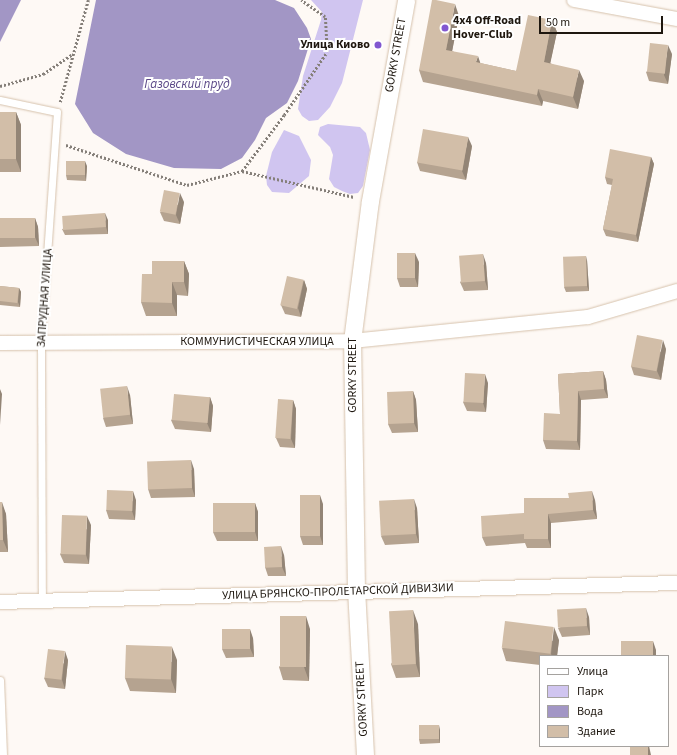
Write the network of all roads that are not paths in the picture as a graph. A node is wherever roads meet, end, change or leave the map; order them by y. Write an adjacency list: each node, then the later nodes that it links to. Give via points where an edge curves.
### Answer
1 (406, 0): 6 (street, GORKY STREET, via 370,201)
2 (574, 0): 3 (street)
3 (677, 19)
4 (0, 100): 8 (lane, ЗАПРУДНАЯ УЛИЦА, via 57,112)
5 (677, 291): 6 (street, КОММУНИСТИЧЕСКАЯ УЛИЦА, via 588,317)
6 (352, 341): 8 (street, КОММУНИСТИЧЕСКАЯ УЛИЦА); 10 (street, GORKY STREET)
7 (0, 343): 8 (street, КОММУНИСТИЧЕСКАЯ УЛИЦА)
8 (41, 343): 11 (lane, ЗАПРУДНАЯ УЛИЦА)
9 (677, 583): 10 (street, УЛИЦА БРЯНСКО-ПРОЛЕТАРСКОЙ ДИВИЗИИ)
10 (356, 591): 11 (street, УЛИЦА БРЯНСКО-ПРОЛЕТАРСКОЙ ДИВИЗИИ); 15 (street, GORKY STREET)
11 (42, 601): 12 (street, УЛИЦА БРЯНСКО-ПРОЛЕТАРСКОЙ ДИВИЗИИ)
12 (0, 602)
13 (0, 680): 14 (lane)
14 (3, 755)
15 (365, 755)

